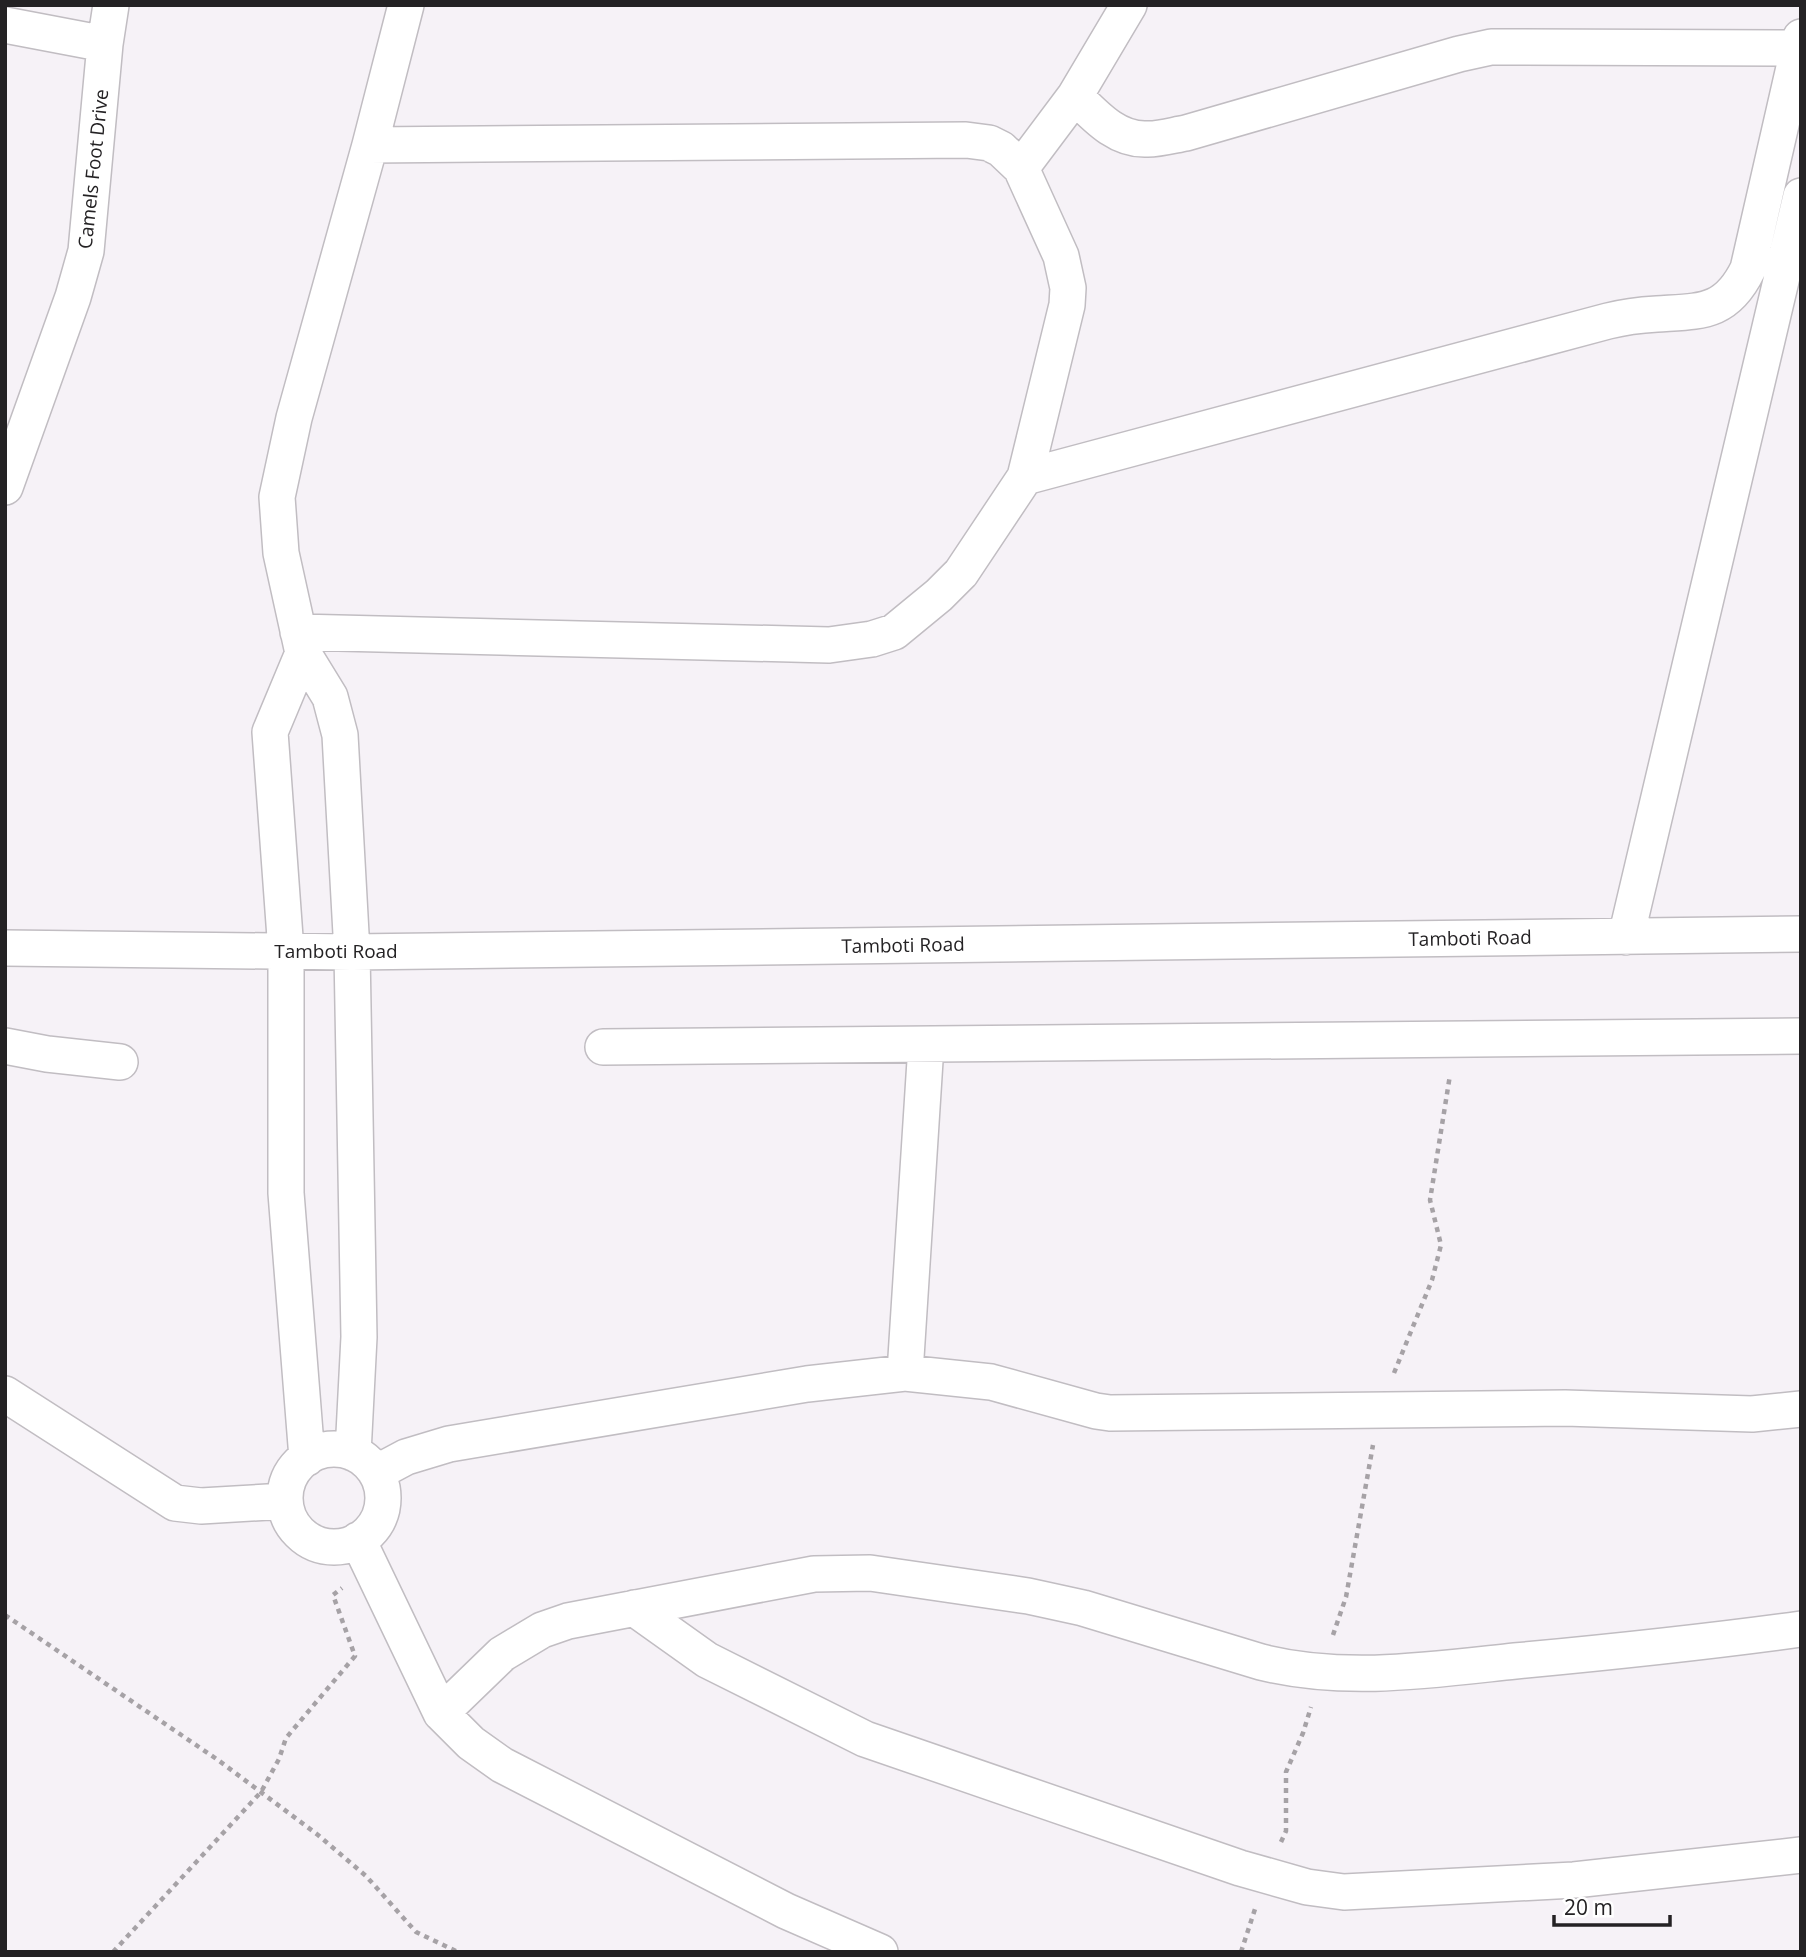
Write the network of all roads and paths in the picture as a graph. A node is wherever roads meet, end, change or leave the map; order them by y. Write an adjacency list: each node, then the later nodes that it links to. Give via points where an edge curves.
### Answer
1 (111, 5): 6 (street, Camels Foot Drive)
2 (406, 5): 8 (street)
3 (1129, 5): 7 (street)
4 (5, 26): 6 (street)
5 (1799, 42): 7 (street, via 1491,47 1147,140 1102,123); 11 (street, via 1748,269 1740,286 1719,305 1703,311 1608,321)
6 (105, 44): 12 (street, Camels Foot Drive, via 86,251 74,297)
7 (1075, 96): 9 (street)
8 (370, 145): 9 (street, via 966,140 1002,149); 13 (street, via 294,418 277,497 281,552)
9 (1021, 168): 11 (street, via 1061,256 1068,288 1068,305)
10 (1801, 196): 15 (street)
11 (1025, 477): 13 (street, via 961,573 909,622 872,639 829,645)
12 (5, 487)
13 (301, 642): 17 (street, via 270,732); 18 (street, via 330,697 340,735)
14 (1801, 934): 15 (street, Tamboti Road)
15 (1626, 937): 18 (street, Tamboti Road)
16 (5, 948): 17 (street, Tamboti Road)
17 (286, 951): 18 (street, Tamboti Road); 29 (street, via 286,1194)
18 (352, 952): 30 (street)
19 (1801, 1036): 20 (street)
20 (1455, 1039): 21 (street); 28 (path, via 1430,1200 1441,1245 1432,1280)
21 (926, 1045): 23 (street); 25 (street)
22 (5, 1046): 24 (street)
23 (603, 1047)
24 (120, 1062)
25 (905, 1373): 28 (street, via 991,1382 1110,1413); 30 (street, via 807,1384 449,1444)
26 (5, 1394): 31 (street, via 175,1503)
27 (1801, 1409): 28 (street, via 1752,1414 1565,1408)
28 (1379, 1411): 36 (path, via 1346,1597)
29 (307, 1458): 30 (street, via 338,1449); 31 (street, via 287,1484)
30 (365, 1463): 32 (street, via 382,1488 383,1503)
31 (285, 1501): 32 (street, via 298,1532 312,1542)
32 (364, 1553): 37 (street); 38 (path, via 333,1595 355,1656 286,1738)
33 (634, 1608): 36 (street, via 814,1574 870,1573 1083,1608 1261,1662); 37 (street, via 568,1621 518,1643); 40 (street, via 707,1660 865,1739)
34 (5, 1615): 38 (path)
35 (1801, 1629): 36 (street, via 1424,1670)
36 (1321, 1672): 40 (path, via 1286,1772 1286,1831)
37 (441, 1713): 43 (street, via 502,1765 786,1911)
38 (261, 1792): 41 (path); 42 (path, via 366,1876 416,1932)
39 (1801, 1855): 40 (street, via 1574,1880 1344,1892)
40 (1266, 1875): 44 (path)
41 (114, 1952)
42 (458, 1952)
43 (880, 1952)
44 (1241, 1952)

